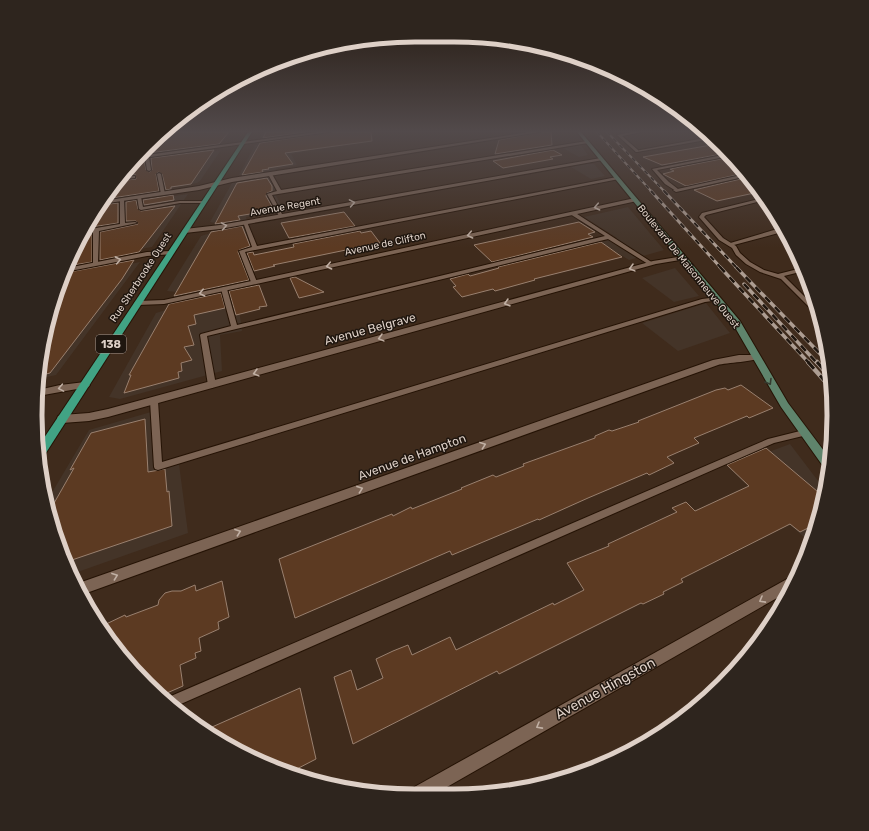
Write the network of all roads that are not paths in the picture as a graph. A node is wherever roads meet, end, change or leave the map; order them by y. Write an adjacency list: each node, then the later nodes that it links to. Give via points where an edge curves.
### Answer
1 (225, 171): 13 (main road, Rue Sherbrooke Ouest / 138)
2 (291, 171): 8 (street)
3 (410, 171): 15 (lane)
4 (534, 171): 24 (street, Avenue Regent, one-way to 4)
5 (611, 171): 12 (street, Boulevard De Maisonneuve Ouest)
6 (656, 171): 14 (lane)
7 (159, 174): 16 (lane)
8 (270, 174): 13 (street); 15 (lane)
9 (740, 176): 14 (street)
10 (134, 177): 11 (lane)
11 (128, 178)
12 (617, 178): 19 (street, Boulevard De Maisonneuve Ouest); 34 (lane)
13 (216, 184): 16 (street); 22 (main road, Rue Sherbrooke Ouest / 138)
14 (676, 190)
15 (280, 192): 24 (lane, via 269,194)
16 (163, 194): 17 (street)
17 (139, 197): 18 (street); 22 (lane, via 141,209 180,202)
18 (122, 200): 21 (street); 27 (lane)
19 (635, 200): 23 (street, Avenue de Clifton, one-way to 23); 36 (street, Boulevard De Maisonneuve Ouest)
20 (759, 200): 33 (lane, via 702,214 701,218 721,239)
21 (109, 202)
22 (204, 202): 30 (main road, Rue Sherbrooke Ouest / 138)
23 (572, 212): 32 (lane); 42 (street, Avenue de Clifton, one-way to 42)
24 (282, 216): 25 (street, Avenue Regent)
25 (245, 222): 30 (street, Avenue Regent, one-way to 25); 34 (lane)
26 (135, 223): 27 (lane)
27 (123, 225): 28 (lane)
28 (96, 230): 29 (lane); 38 (lane)
29 (91, 231)
30 (185, 231): 35 (main road, Rue Sherbrooke Ouest / 138)
31 (778, 231): 33 (street)
32 (609, 237): 37 (lane); 47 (lane)
33 (730, 244): 41 (lane, via 752,266)
34 (255, 248): 42 (lane, via 242,251)
35 (171, 253): 38 (street, one-way to 35, via 147,254); 45 (main road, Rue Sherbrooke Ouest / 138)
36 (684, 258): 37 (street, Avenue Belgrave); 44 (street, Boulevard De Maisonneuve Ouest)
37 (650, 263): 50 (street, Avenue Belgrave, one-way to 50)
38 (95, 264): 39 (street)
39 (72, 269)
40 (798, 271): 41 (lane)
41 (779, 276): 46 (lane)
42 (254, 282): 43 (street, Avenue de Clifton)
43 (224, 288): 45 (street, Avenue de Clifton, one-way to 45, via 164,302); 47 (lane)
44 (718, 298): 48 (street, Boulevard De Maisonneuve Ouest, via 742,332); 52 (lane, via 704,300 158,467)
45 (138, 303): 49 (main road, Rue Sherbrooke Ouest / 138)
46 (810, 305)
47 (234, 327): 50 (lane, via 203,335)
48 (756, 358): 54 (street, Boulevard De Maisonneuve Ouest, one-way to 54, via 770,384); 58 (street, Avenue de Hampton, one-way to 48, via 716,362)
49 (84, 385): 51 (street, one-way to 51); 53 (main road, Rue Sherbrooke Ouest / 138)
50 (212, 385): 52 (street, Avenue Belgrave)
51 (43, 392)
52 (154, 401): 53 (street, Avenue Belgrave, via 97,416)
53 (62, 419): 55 (main road, Rue Sherbrooke Ouest / 138)
54 (804, 433): 56 (street, Boulevard De Maisonneuve Ouest); 59 (lane, via 771,441)
55 (44, 447)
56 (824, 460)
57 (785, 586): 60 (street, Avenue Hingston, one-way to 60)
58 (84, 587)
59 (174, 701)
60 (427, 789)

